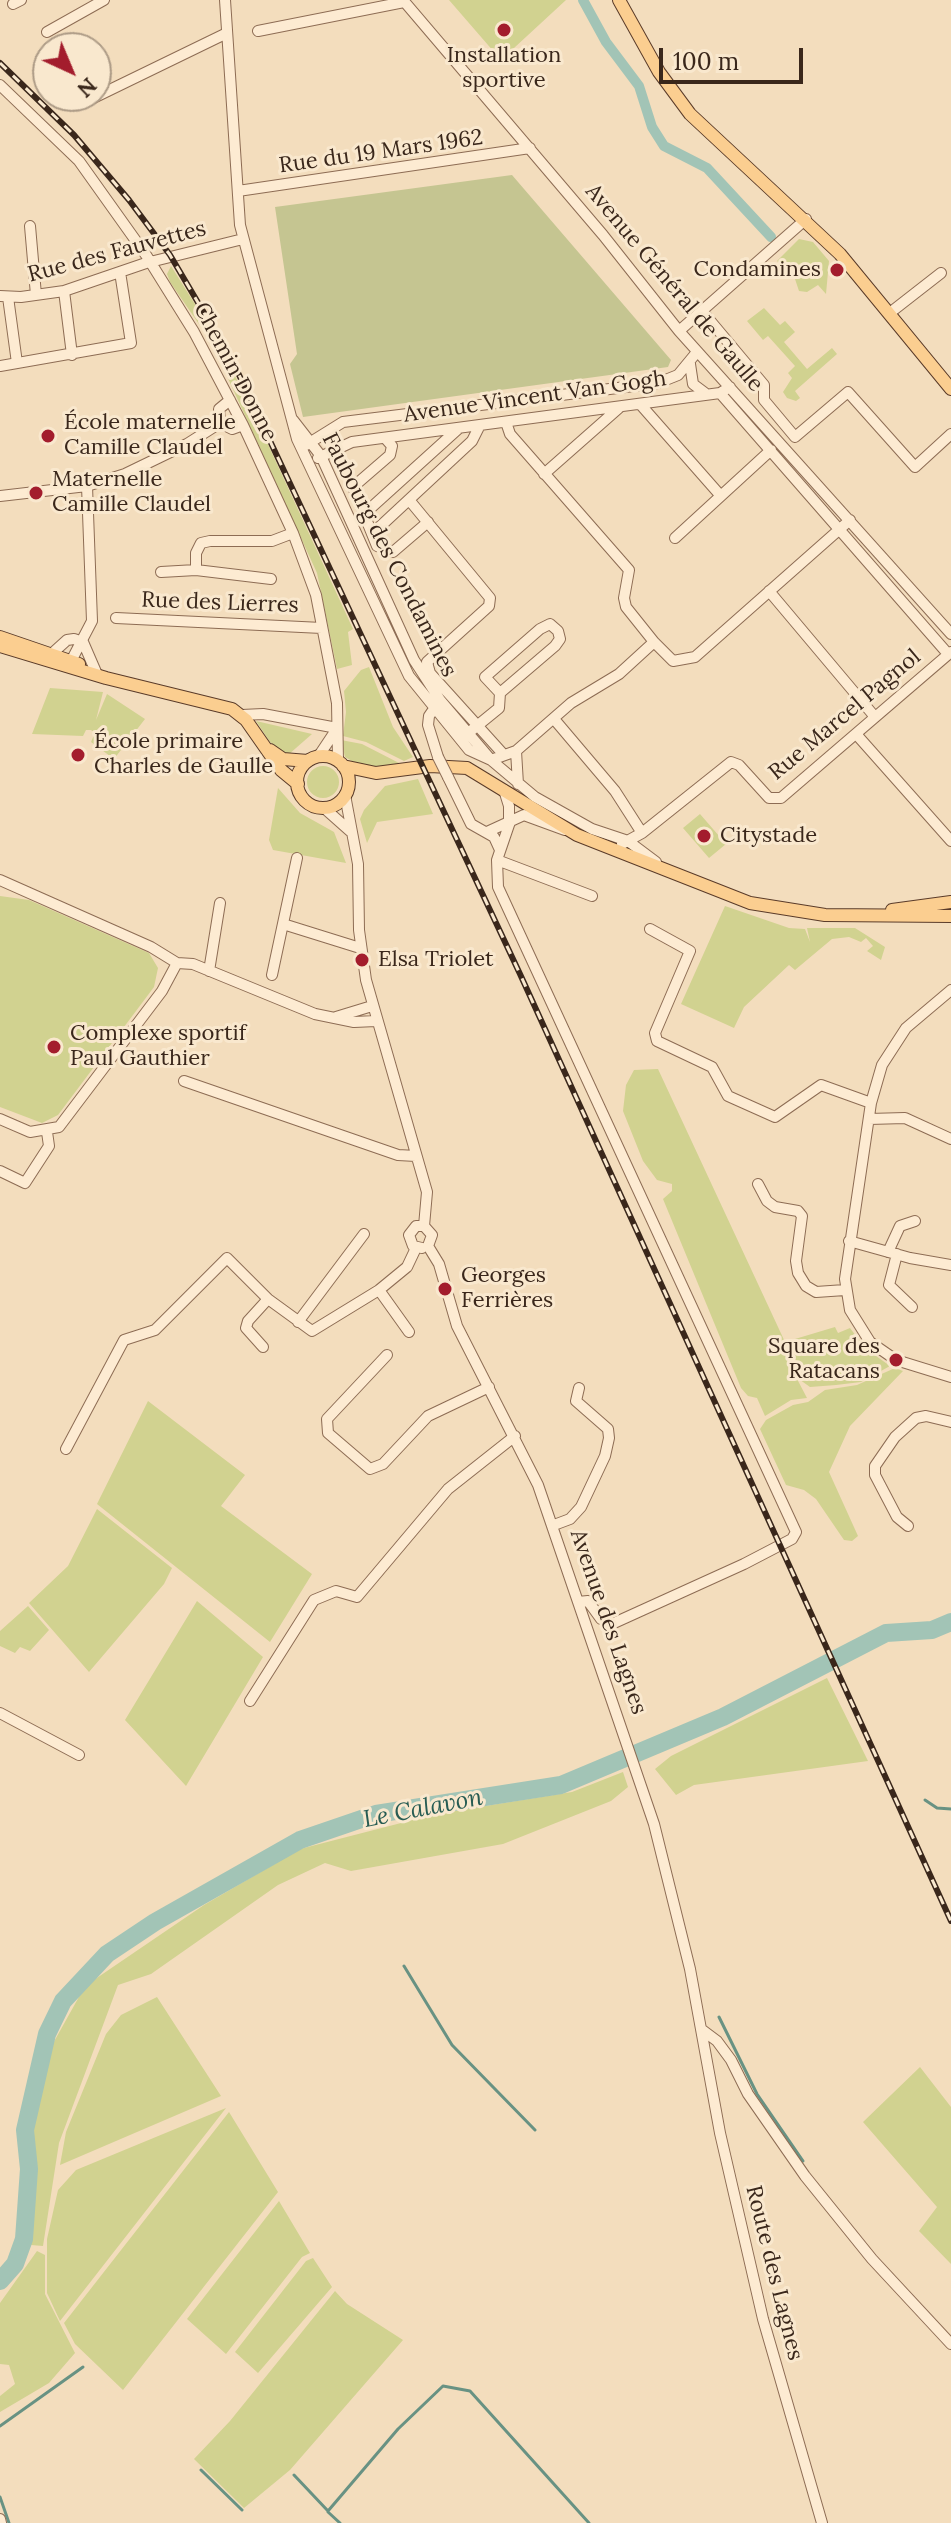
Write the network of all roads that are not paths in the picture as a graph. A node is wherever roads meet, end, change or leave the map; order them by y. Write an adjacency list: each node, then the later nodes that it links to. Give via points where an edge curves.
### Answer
1 (104, 0): 6 (street)
2 (225, 0): 7 (street, Faubourg des Condamines)
3 (619, 0): 12 (main road, via 659,72 690,114)
4 (403, 1): 5 (street); 10 (street, Avenue Général de Gaulle)
5 (258, 31)
6 (47, 32)
7 (227, 33): 9 (street); 11 (street, Faubourg des Condamines)
8 (0, 85): 15 (street, Chemin Donne, via 79,161)
9 (112, 89)
10 (530, 148): 11 (street, Rue du 19 Mars 1962); 23 (street, Avenue Général de Gaulle)
11 (238, 191): 14 (street, Faubourg des Condamines)
12 (806, 219): 21 (street); 22 (main road)
13 (30, 226): 19 (street)
14 (243, 239): 15 (street, Rue des Fauvettes); 35 (street, Faubourg des Condamines)
15 (151, 262): 16 (street, Rue des Fauvettes); 32 (street, Chemin Donne)
16 (120, 272): 18 (street, Rue des Fauvettes); 25 (street, via 131,343)
17 (941, 273): 22 (street)
18 (64, 291): 19 (street, Rue des Fauvettes); 25 (street)
19 (36, 295): 20 (street, Rue des Fauvettes)
20 (4, 296): 26 (street)
21 (702, 311): 23 (street); 42 (street, via 764,385 764,400 795,437 848,392 915,467)
22 (891, 312): 29 (main road)
23 (679, 331): 24 (street, Avenue Général de Gaulle)
24 (697, 352): 27 (street, Avenue Vincent Van Gogh); 30 (street, Avenue Général de Gaulle)
25 (72, 355): 26 (street)
26 (17, 363): 28 (street)
27 (690, 364): 31 (street, via 693,384); 41 (street, Avenue Vincent Van Gogh, via 658,383 343,422)
28 (0, 366)
29 (951, 389)
30 (725, 390): 31 (street, Avenue Vincent Van Gogh); 46 (street); 55 (street, Avenue Général de Gaulle)
31 (705, 393): 33 (street, Avenue Vincent Van Gogh)
32 (230, 400): 37 (street, via 219,409); 38 (street, Chemin Donne)
33 (640, 404): 34 (street, Avenue Vincent Van Gogh); 51 (street)
34 (621, 407): 36 (street, Avenue Vincent Van Gogh); 49 (street)
35 (290, 416): 44 (street, Faubourg des Condamines); 47 (street)
36 (506, 422): 39 (street, Avenue Vincent Van Gogh); 49 (street)
37 (220, 423): 38 (street, via 232,429); 50 (street, via 155,461)
38 (243, 425): 58 (street, Chemin Donne)
39 (480, 425): 40 (street, Avenue Vincent Van Gogh); 53 (street, via 472,441)
40 (458, 429): 43 (street, Avenue Vincent Van Gogh); 54 (street)
41 (332, 430): 44 (street, Avenue Vincent Van Gogh); 45 (street, via 334,441)
42 (951, 434)
43 (385, 438): 45 (street, Avenue Vincent Van Gogh); 54 (street, via 392,446 390,455 353,487)
44 (311, 441): 47 (street, Avenue Vincent Van Gogh); 48 (street, Faubourg des Condamines)
45 (343, 444): 48 (street, Avenue Vincent Van Gogh)
46 (771, 450): 51 (street); 57 (street)
47 (304, 454): 48 (street); 77 (street, via 403,664)
48 (321, 456): 77 (street, Faubourg des Condamines)
49 (544, 474): 70 (street, via 629,570 626,607)
50 (87, 486): 52 (street); 69 (street, via 93,611)
51 (720, 495): 60 (street)
52 (0, 496)
53 (410, 501): 56 (street); 59 (street)
54 (363, 515): 59 (street)
55 (850, 520): 57 (street); 67 (street, Avenue Général de Gaulle)
56 (428, 522): 59 (street, via 393,552 377,546); 82 (street, via 490,598 489,606 427,662)
57 (839, 529): 64 (street); 72 (street)
58 (293, 533): 61 (street, via 272,541 201,543); 66 (street, Chemin Donne)
59 (372, 534)
60 (675, 538)
61 (196, 570): 62 (street); 63 (street)
62 (161, 572)
63 (271, 579)
64 (769, 591): 70 (street, via 687,660 668,659); 79 (street)
65 (116, 618): 66 (street, Rue des Lierres)
66 (322, 628): 81 (street, Chemin Donne)
67 (951, 634)
68 (0, 637): 73 (main road)
69 (83, 642): 73 (street, via 67,640); 74 (street); 75 (street)
70 (654, 642): 80 (street, via 619,674)
71 (0, 646): 73 (main road)
72 (950, 653): 79 (street, Rue Marcel Pagnol)
73 (48, 657): 74 (main road)
74 (68, 664): 75 (main road)
75 (101, 675): 78 (main road)
76 (500, 693): 76 (street, via 485,677 550,624 560,639 555,646); 82 (street, via 499,708)
77 (437, 704): 82 (street, Faubourg des Condamines); 83 (street); 100 (street, bridge, via 428,725 438,757 471,824)
78 (242, 715): 81 (street); 85 (main road)
79 (875, 717): 84 (street, Rue Marcel Pagnol)
80 (554, 719): 86 (street); 101 (street, via 615,791)
81 (337, 728): 88 (street); 90 (street, Chemin Donne)
82 (473, 730): 83 (street); 87 (street); 89 (street, Faubourg des Condamines)
83 (455, 733): 89 (street, via 469,750)
84 (856, 734): 101 (street, Rue Marcel Pagnol, via 775,799 739,765 726,764); 103 (street)
85 (265, 745): 88 (main road, via 283,759); 92 (main road)
86 (516, 751): 87 (street); 93 (street)
87 (504, 755): 89 (street)
88 (313, 759): 90 (main road); 92 (main road, via 299,774)
89 (491, 760): 93 (street, Faubourg des Condamines)
90 (341, 763): 91 (main road); 95 (main road, via 349,781)
91 (376, 773): 94 (main road, via 457,767); 95 (main road)
92 (298, 784): 96 (main road, via 306,801)
93 (518, 784): 102 (street, Faubourg des Condamines, via 592,829)
94 (504, 790): 97 (street); 99 (main road)
95 (346, 793): 96 (main road, via 338,803); 98 (street)
96 (323, 807): 98 (street)
97 (510, 820): 99 (street, via 524,815); 100 (street); 105 (street)
98 (350, 831): 116 (street, via 358,864)
99 (569, 831): 104 (main road)
100 (487, 832): 105 (street)
101 (642, 833): 102 (street, Rue Marcel Pagnol)
102 (628, 841): 104 (street, Rue Marcel Pagnol); 107 (street, Faubourg des Condamines)
103 (951, 841)
104 (613, 849): 107 (main road)
105 (499, 855): 109 (street); 156 (street, via 495,875 506,905 796,1532 744,1564 614,1623 601,1619 588,1601)
106 (297, 858): 114 (street)
107 (674, 874): 112 (main road, via 750,903)
108 (0, 880): 117 (street)
109 (592, 896)
110 (951, 902): 112 (main road)
111 (220, 903): 118 (street)
112 (825, 915): 113 (main road)
113 (951, 916)
114 (283, 924): 116 (street); 119 (street)
115 (650, 929): 125 (street, via 690,951 655,1033 657,1041 712,1067 728,1096 775,1117 821,1085)
116 (360, 948): 121 (street)
117 (177, 963): 118 (street); 128 (street, via 162,991 66,1119)
118 (209, 971): 122 (street)
119 (272, 975)
120 (951, 990): 125 (street, via 896,1040)
121 (372, 1006): 122 (street); 123 (street)
122 (334, 1018): 123 (street)
123 (376, 1021): 130 (street)
124 (184, 1081): 130 (street, via 398,1155)
125 (871, 1103): 127 (street)
126 (0, 1119): 128 (street, via 30,1132)
127 (869, 1119): 129 (street, via 905,1118); 136 (street)
128 (47, 1132): 131 (street, via 49,1146 25,1183)
129 (951, 1139)
130 (416, 1156): 134 (street, via 428,1201)
131 (0, 1171)
132 (758, 1184): 141 (street, via 775,1207 802,1216 796,1261 806,1286 816,1292)
133 (915, 1221): 138 (street, via 900,1226)
134 (424, 1226): 137 (street, via 432,1235); 137 (street, via 410,1231 409,1239)
135 (364, 1234): 144 (street)
136 (849, 1241): 138 (street); 141 (street)
137 (422, 1247): 140 (street); 149 (street, Avenue des Lagnes, via 439,1264 457,1326)
138 (893, 1253): 139 (street); 143 (street, via 889,1285)
139 (951, 1265)
140 (379, 1290): 144 (street, via 324,1327 312,1331); 145 (street)
141 (845, 1290): 148 (street, via 854,1320 879,1350)
142 (268, 1299): 144 (street); 146 (street, via 246,1328); 153 (street, via 227,1258 155,1330 124,1340)
143 (912, 1307)
144 (298, 1322)
145 (409, 1332)
146 (263, 1347)
147 (387, 1355): 149 (street, via 327,1419 328,1433 370,1469 383,1464 428,1416)
148 (951, 1377)
149 (489, 1387): 152 (street, Avenue des Lagnes)
150 (579, 1388): 154 (street, via 576,1401 608,1429 609,1438 581,1507)
151 (951, 1422): 155 (street, via 916,1418 875,1466 897,1517)
152 (515, 1436): 154 (street, Avenue des Lagnes); 157 (street, via 448,1489 357,1597 336,1591 314,1600)
153 (66, 1449)
154 (554, 1525): 156 (street, Avenue des Lagnes)
155 (908, 1526)
156 (578, 1602): 160 (street, Avenue des Lagnes, via 665,1861)
157 (250, 1701)
158 (0, 1713): 159 (street)
159 (79, 1755)
160 (701, 2029): 161 (street, via 731,2060 805,2176); 162 (street, Route des Lagnes, via 763,2319)
161 (951, 2344)
162 (822, 2523)

